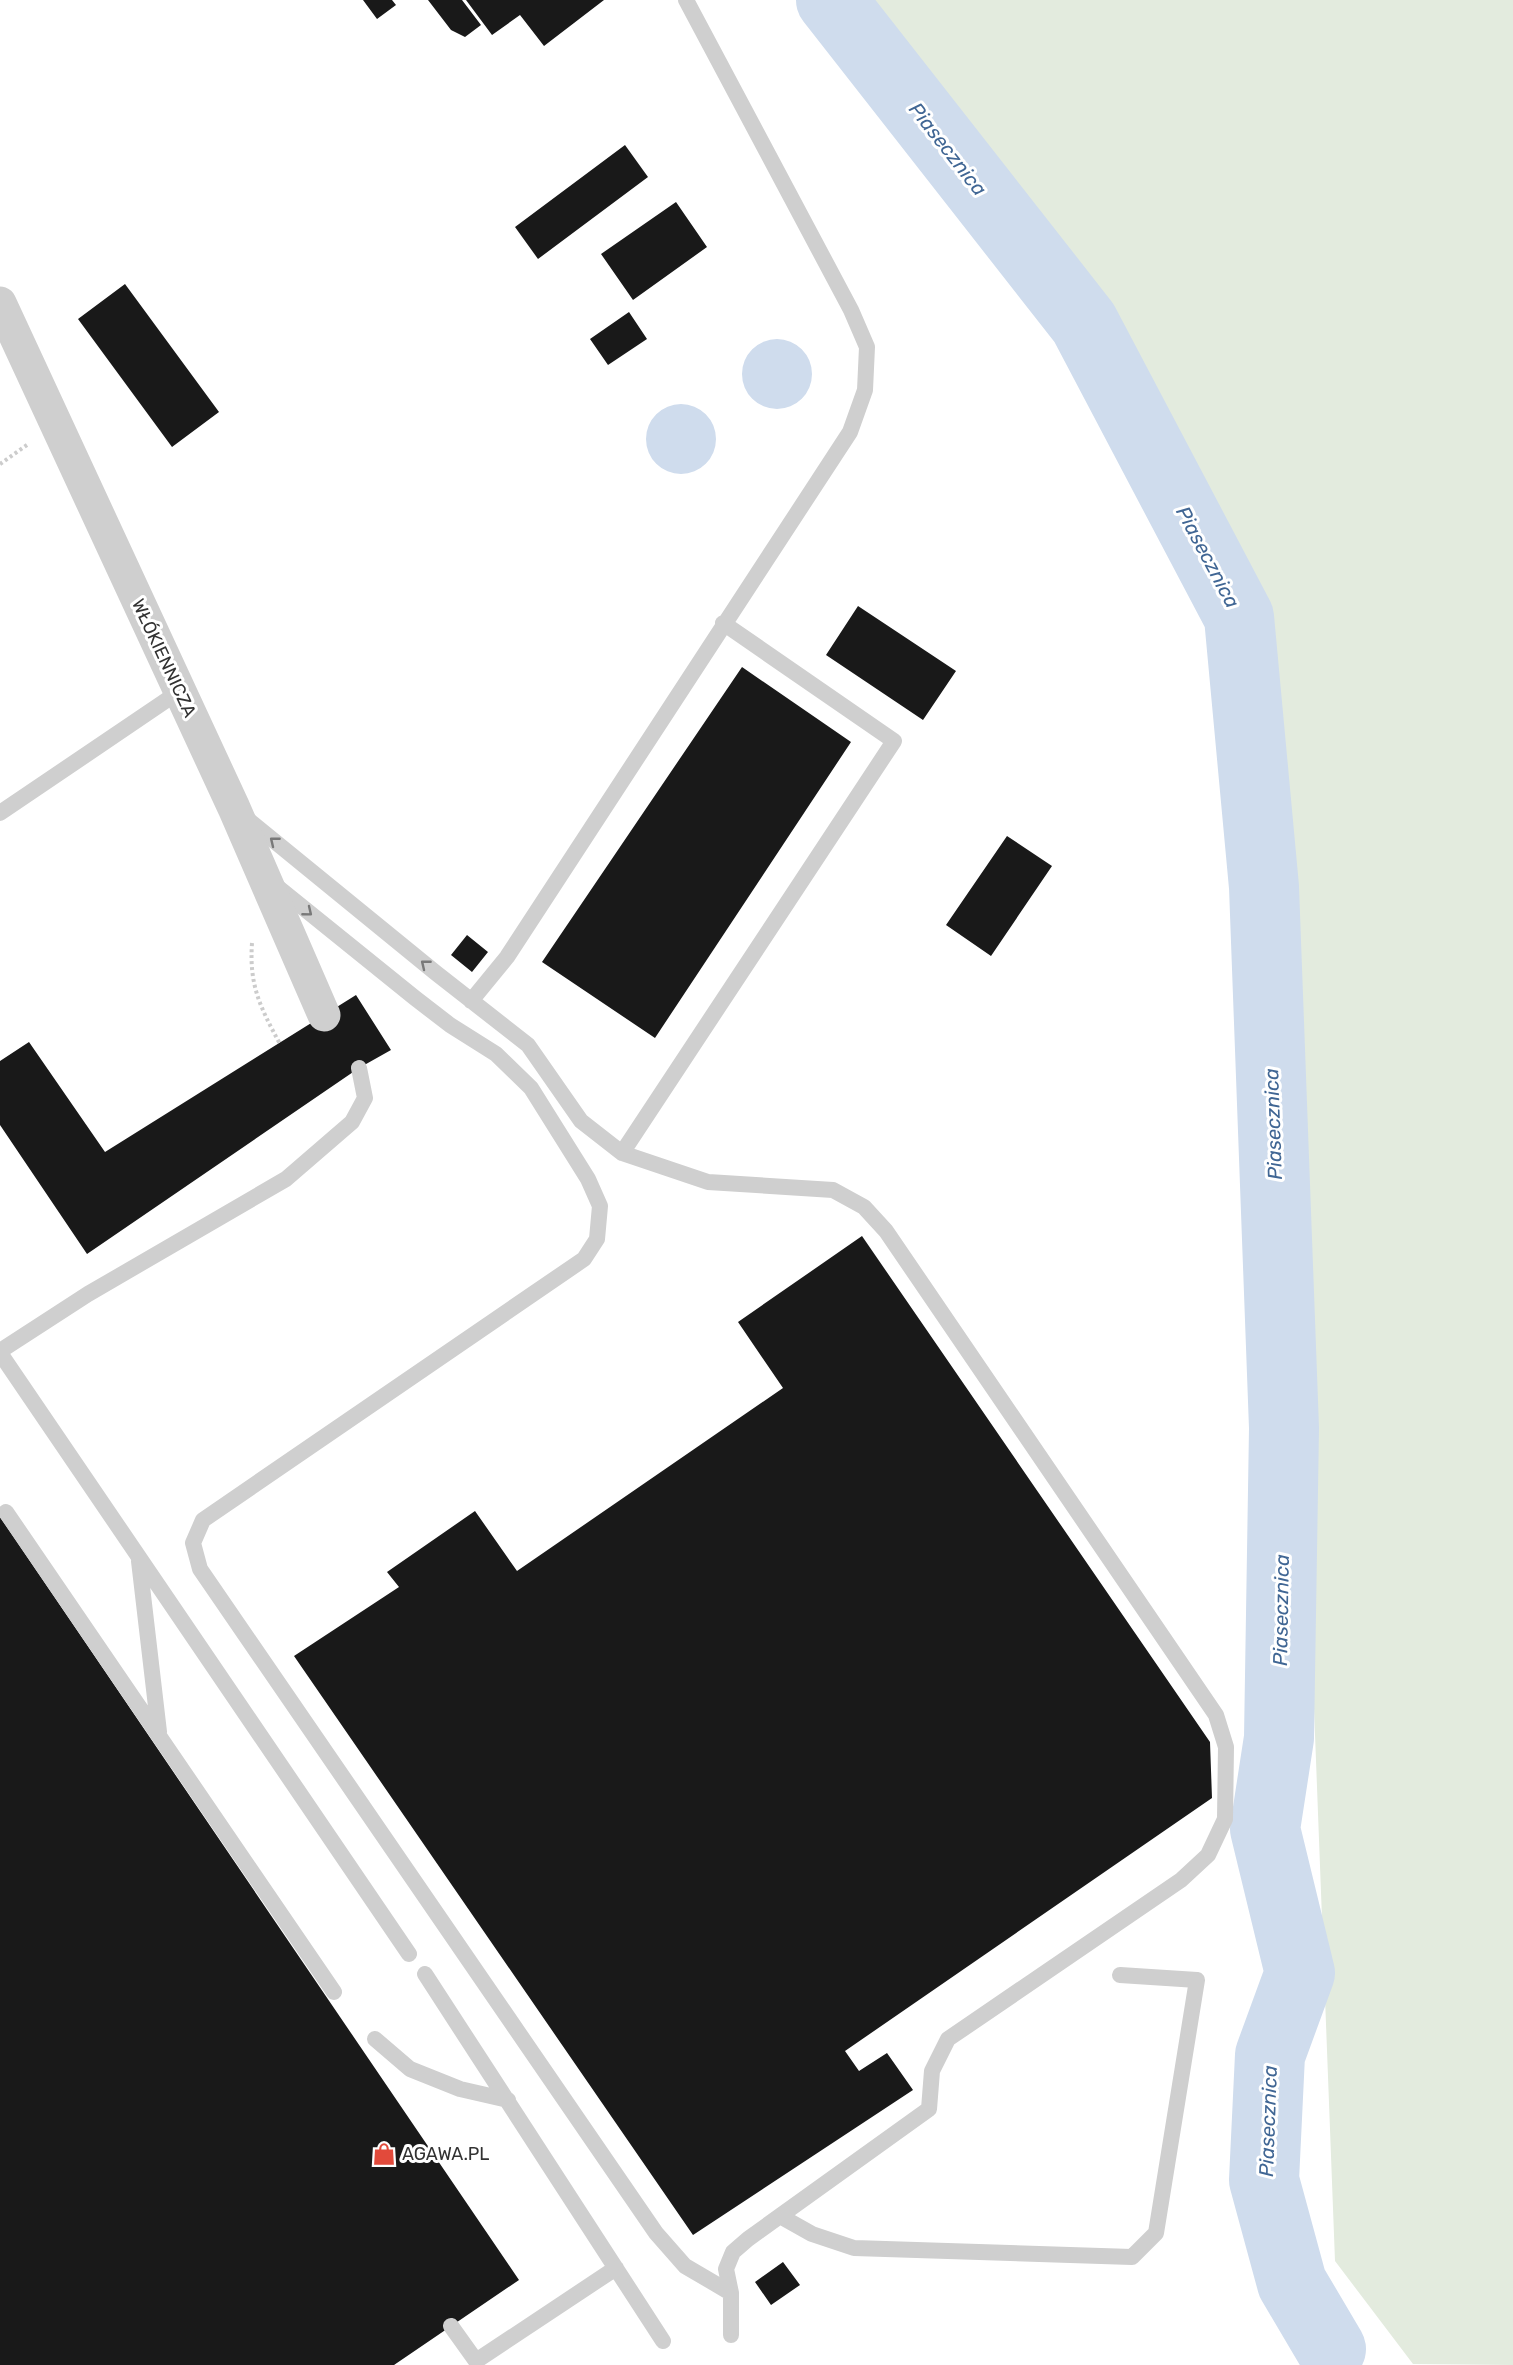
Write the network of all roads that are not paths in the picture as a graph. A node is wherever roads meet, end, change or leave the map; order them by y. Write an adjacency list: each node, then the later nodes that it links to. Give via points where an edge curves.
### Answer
1 (686, 0): 3 (lane, via 867,347 865,390 850,432)
2 (0, 303): 4 (street, WŁÓKIENNICZA)
3 (723, 623): 8 (lane, via 507,957); 11 (lane, via 894,741)
4 (180, 691): 5 (street, WŁÓKIENNICZA); 6 (lane)
5 (234, 808): 7 (street, WŁÓKIENNICZA); 8 (lane, one-way to 5)
6 (0, 813)
7 (263, 875): 9 (street, WŁÓKIENNICZA); 24 (lane, one-way to 24, via 450,1025 496,1054 531,1088 588,1179 600,1206 597,1239 584,1259 203,1520 193,1543 200,1569 656,2233 685,2266)
8 (471, 1000): 11 (lane, via 528,1045 581,1121)
9 (324, 1015)
10 (359, 1068): 12 (lane, via 365,1098 352,1122 286,1179 88,1294)
11 (622, 1153): 22 (lane, via 708,1182 833,1190 864,1207 886,1231 1216,1714 1226,1747 1225,1818 1208,1855 1181,1880 948,2039 932,2071 929,2109)
12 (0, 1352): 14 (lane)
13 (6, 1512): 15 (lane)
14 (139, 1557): 15 (lane); 16 (lane)
15 (159, 1736): 19 (lane)
16 (409, 1954)
17 (425, 1974): 21 (lane)
18 (1120, 1975): 22 (lane, via 1197,1980 1156,2233 1132,2257 854,2248 812,2234)
19 (334, 1992)
20 (375, 2039): 21 (lane, via 410,2069 460,2090)
21 (508, 2100): 23 (lane)
22 (780, 2216): 24 (lane, via 733,2252 726,2269)
23 (616, 2268): 25 (lane, via 476,2361); 27 (lane)
24 (731, 2293): 26 (lane)
25 (451, 2326)
26 (731, 2335)
27 (663, 2341)

